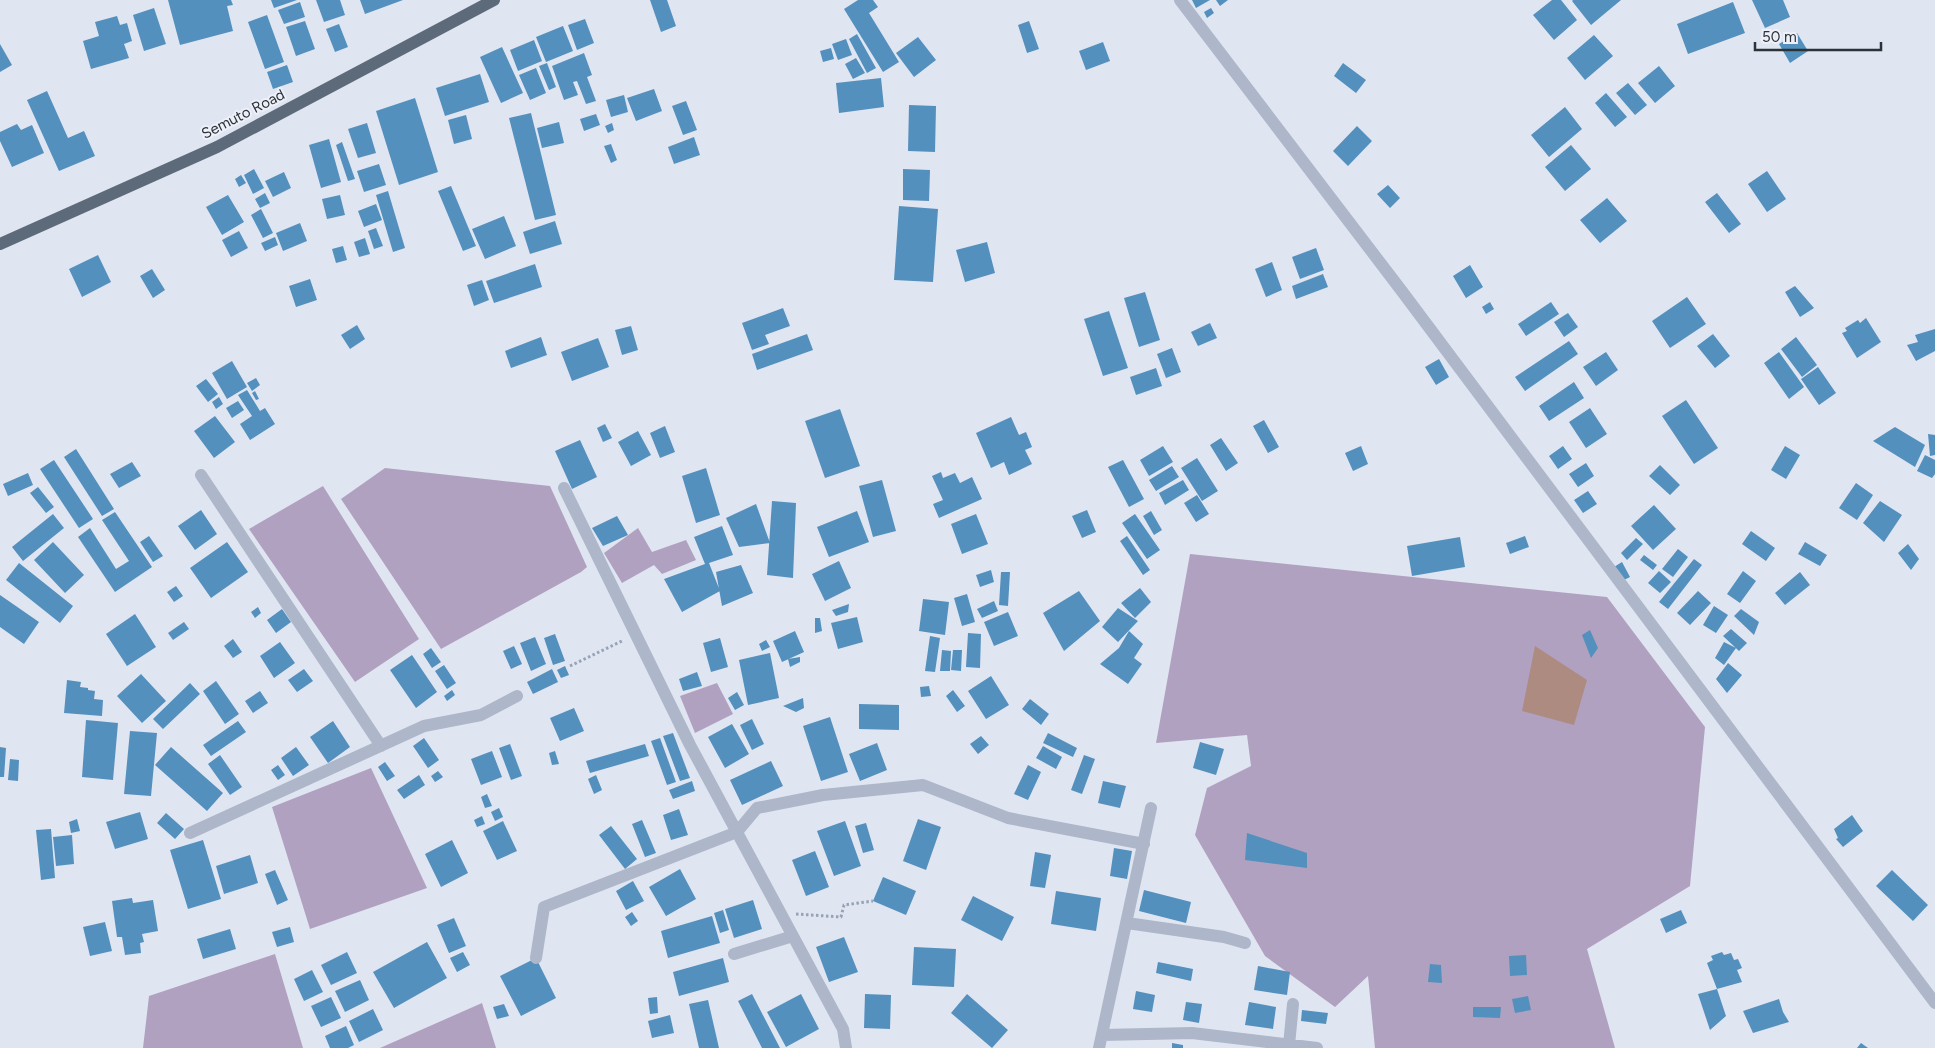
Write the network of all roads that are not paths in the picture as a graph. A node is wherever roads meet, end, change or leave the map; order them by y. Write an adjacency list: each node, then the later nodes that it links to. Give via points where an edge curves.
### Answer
1 (494, 0): 3 (main road, Semuto Road, via 217,147)
2 (1180, 0): 17 (street)
3 (0, 244)
4 (201, 475): 7 (street)
5 (564, 488): 9 (street, via 690,746)
6 (517, 696): 7 (street, via 481,715 424,726)
7 (381, 746): 10 (street)
8 (1151, 808): 11 (street)
9 (737, 832): 11 (street, via 757,808 823,795 923,785 1008,818); 13 (street); 16 (street, via 544,907)
10 (190, 834)
11 (1144, 844): 12 (street)
12 (1127, 923): 14 (street); 19 (street)
13 (793, 936): 15 (street); 21 (street, via 843,1029)
14 (1245, 943)
15 (734, 954)
16 (536, 958)
17 (1935, 1003)
18 (1293, 1004): 20 (street)
19 (1102, 1035): 20 (street, via 1192,1033); 22 (street)
20 (1289, 1045): 23 (street)
21 (846, 1048)
22 (1099, 1048)
23 (1317, 1048)

